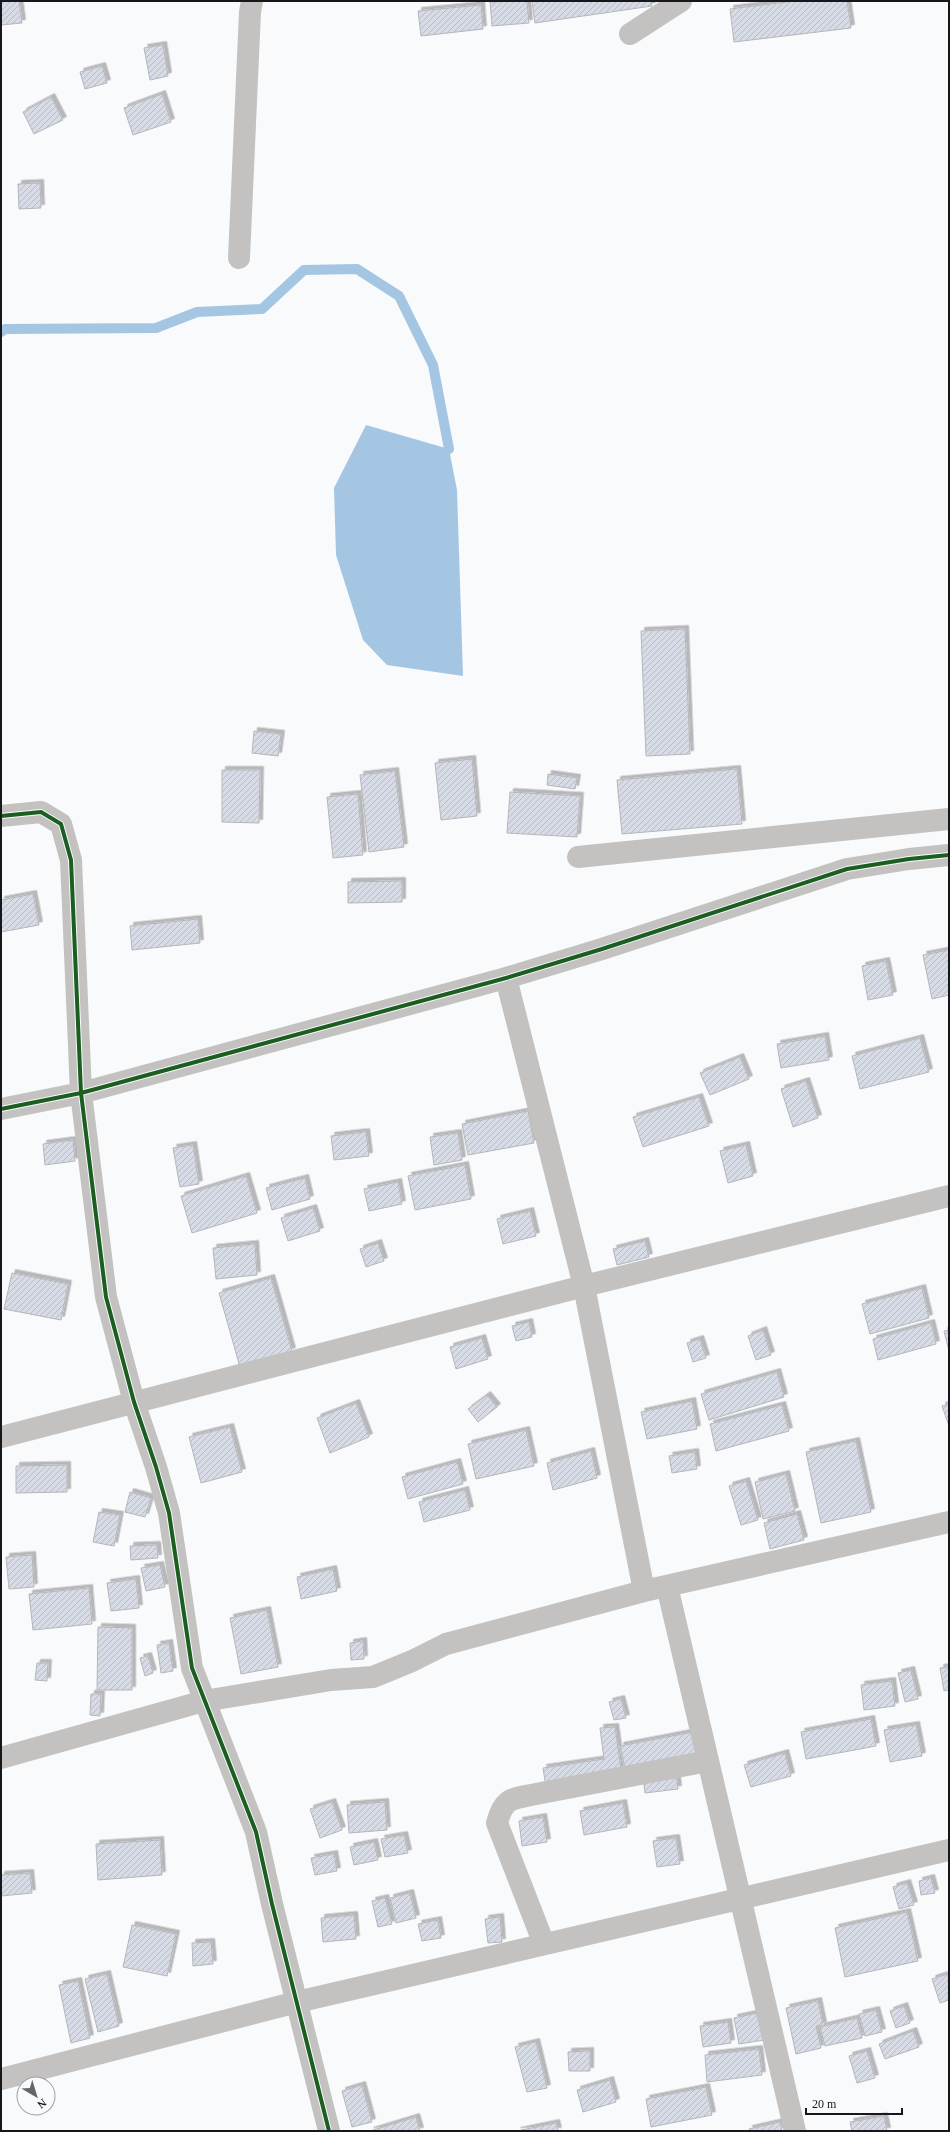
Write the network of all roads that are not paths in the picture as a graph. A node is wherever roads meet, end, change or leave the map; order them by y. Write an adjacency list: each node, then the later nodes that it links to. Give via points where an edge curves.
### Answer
1 (252, 1): 4 (street)
2 (681, 1): 3 (street)
3 (630, 34)
4 (239, 258)
5 (1, 816): 10 (street, via 41,812 62,824 71,860)
6 (949, 819): 8 (street)
7 (949, 855): 9 (street, via 847,869)
8 (578, 857)
9 (506, 978): 10 (street); 13 (street)
10 (81, 1092): 11 (street); 14 (street, via 106,1297)
11 (1, 1109)
12 (949, 1196): 13 (street)
13 (584, 1286): 14 (street); 18 (street)
14 (134, 1402): 15 (street); 19 (street, via 168,1513 192,1668)
15 (1, 1437)
16 (949, 1522): 17 (street)
17 (667, 1586): 18 (street); 21 (street)
18 (644, 1591): 19 (street, via 446,1644 373,1677 331,1680)
19 (204, 1701): 20 (street); 25 (street, via 256,1832)
20 (1, 1758)
21 (708, 1761): 23 (street); 24 (street, via 536,1794 510,1800 501,1808 497,1823)
22 (949, 1850): 23 (street)
23 (741, 1899): 24 (street); 28 (street)
24 (544, 1944): 25 (street)
25 (296, 2002): 26 (street); 27 (street)
26 (1, 2079)
27 (329, 2131)
28 (794, 2131)

